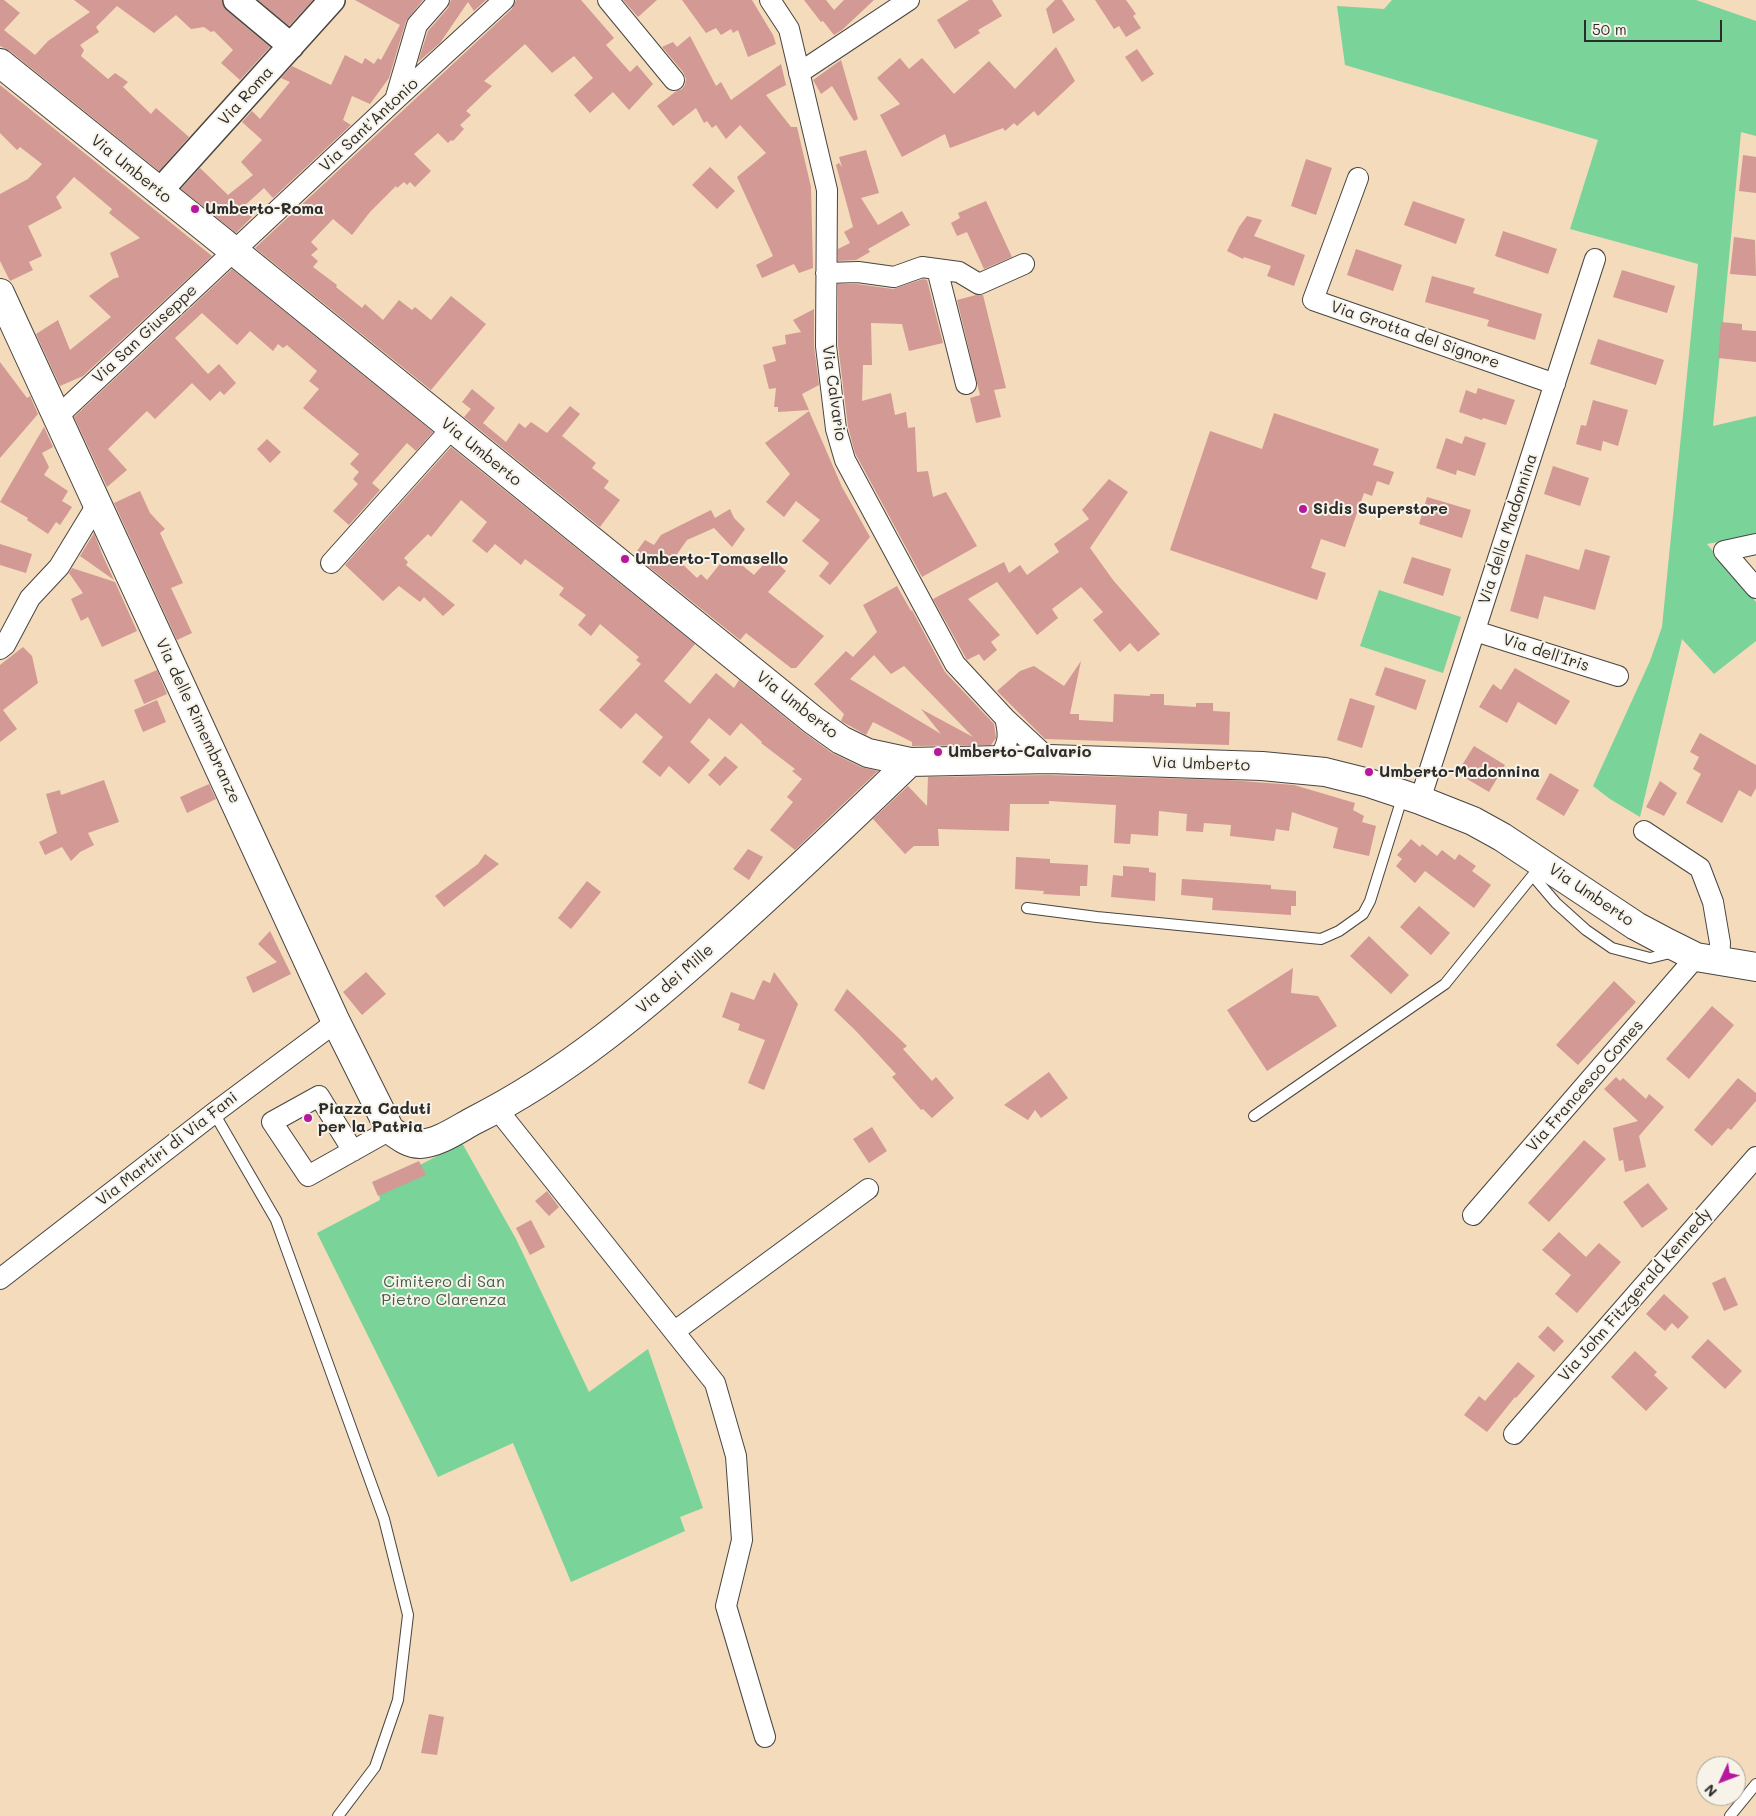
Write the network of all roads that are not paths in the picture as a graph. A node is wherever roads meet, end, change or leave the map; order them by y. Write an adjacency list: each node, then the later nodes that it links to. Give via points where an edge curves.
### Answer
1 (236, 0): 8 (street)
2 (332, 0): 8 (street, Via Roma)
3 (439, 0): 12 (street, via 417,25)
4 (504, 0): 12 (street, Via Sant'Antonio)
5 (608, 0): 11 (street)
6 (770, 0): 10 (street, Via Calvario, via 789,30)
7 (910, 0): 10 (street)
8 (291, 46): 14 (street, Via Roma)
9 (0, 64): 14 (main road, Via Umberto)
10 (798, 74): 19 (street, Via Calvario, via 827,190)
11 (674, 80)
12 (395, 100): 15 (street, Via Sant'Antonio)
13 (1358, 178): 22 (street, Via Grotta del Signore, via 1314,300)
14 (159, 192): 15 (main road, Via Umberto)
15 (234, 251): 23 (street, Via San Giuseppe); 24 (main road, Via Umberto)
16 (1595, 258): 22 (street, Via della Madonnina)
17 (1024, 264): 18 (street, via 979,284 959,272)
18 (937, 269): 19 (street, via 922,267 894,277 858,272); 21 (street)
19 (826, 273): 32 (street, Via Calvario, via 826,346 836,429 845,460 955,664)
20 (0, 293): 23 (main road, Via delle Rimembranze)
21 (966, 384)
22 (1555, 384): 29 (street, Via della Madonnina)
23 (57, 417): 25 (main road, Via delle Rimembranze)
24 (452, 428): 27 (street); 35 (main road, Via Umberto, via 813,720 841,740 868,752)
25 (98, 503): 30 (street, via 59,567 30,598); 42 (main road, Via delle Rimembranze)
26 (1756, 544): 28 (street, via 1724,551)
27 (331, 563)
28 (1756, 588)
29 (1475, 631): 31 (street, Via dell'Iris); 36 (street, Via della Madonnina)
30 (0, 649)
31 (1618, 676)
32 (1005, 718): 33 (street, Via Calvario); 34 (street, via 1007,744)
33 (1048, 759): 34 (main road, Via Umberto); 36 (main road, Via Umberto, via 1262,766 1325,772 1369,782)
34 (999, 760): 35 (main road, Via Umberto)
35 (910, 762): 43 (main road, Via dei Mille, via 676,980 566,1068)
36 (1412, 797): 38 (main road, Via Umberto, via 1473,821 1502,837); 39 (lane, via 1363,914 1322,939)
37 (1644, 831): 40 (street, via 1700,868 1713,902 1720,943)
38 (1538, 870): 40 (main road, Via Umberto, via 1636,926); 45 (lane, via 1445,984)
39 (1027, 908)
40 (1699, 956): 41 (main road, Via Umberto); 50 (street, Via Francesco Comes)
41 (1756, 967)
42 (336, 1022): 44 (street, Via Martiri di Via Fani); 46 (main road, Via delle Rimembranze)
43 (497, 1109): 46 (main road, Via dei Mille, via 434,1141 419,1144); 52 (street)
44 (214, 1113): 51 (street, Via Martiri di Via Fani); 56 (lane, via 276,1220 384,1519 408,1615 398,1700 375,1767)
45 (1254, 1116)
46 (398, 1136): 47 (street)
47 (353, 1151)
48 (1756, 1157): 53 (street, Via John Fitzgerald Kennedy)
49 (868, 1189): 52 (street)
50 (1473, 1215)
51 (0, 1279)
52 (675, 1331): 54 (street, via 715,1383 736,1456 742,1540 726,1606)
53 (1514, 1434)
54 (765, 1737)
55 (1756, 1784): 57 (lane)
56 (338, 1816)
57 (1730, 1816)

